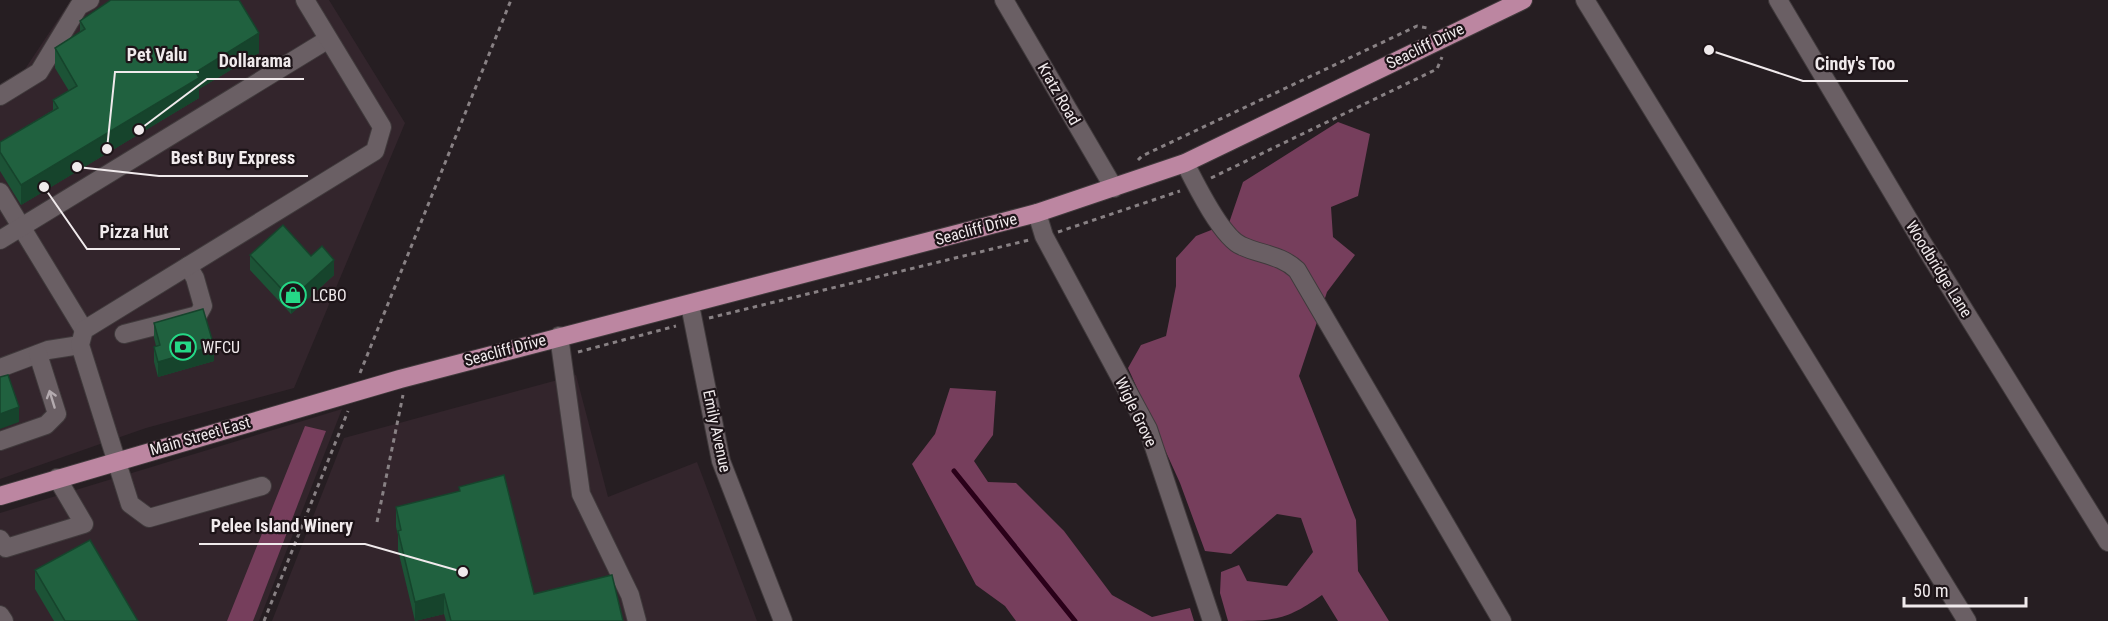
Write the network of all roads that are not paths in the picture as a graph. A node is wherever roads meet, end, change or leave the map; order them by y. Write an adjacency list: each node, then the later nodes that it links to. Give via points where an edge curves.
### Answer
1 (90, 0): 8 (street, via 79,6 39,72)
2 (305, 0): 7 (street)
3 (1004, 0): 10 (street, Kratz Road)
4 (1524, 0): 9 (main road, Seacliff Drive)
5 (1585, 0): 37 (street)
6 (1778, 0): 28 (street, Woodbridge Lane, via 1922,242)
7 (327, 40): 13 (street); 15 (street, via 382,127 375,151)
8 (0, 96)
9 (1185, 163): 10 (main road, Seacliff Drive); 36 (street, via 1231,239 1240,246 1286,260 1297,270)
10 (1114, 188): 12 (main road, Seacliff Drive)
11 (0, 192): 13 (street)
12 (1037, 213): 16 (main road, Seacliff Drive); 35 (street, Wigle Grove, via 1044,236 1148,429)
13 (21, 228): 14 (street); 19 (street)
14 (0, 240)
15 (188, 266): 17 (street, via 203,306 198,315); 19 (street)
16 (690, 305): 18 (main road, Seacliff Drive); 34 (street, Emily Avenue, via 721,461)
17 (124, 334)
18 (559, 336): 22 (main road, Seacliff Drive); 33 (street, via 581,494 630,595)
19 (82, 338): 20 (street); 24 (street)
20 (38, 354): 21 (street); 23 (street, one-way to 20, via 46,425 57,414)
21 (0, 368)
22 (400, 379): 24 (main road, Main Street East)
23 (0, 441)
24 (116, 459): 25 (main road, Main Street East); 26 (street, via 130,504 149,518)
25 (57, 478): 27 (main road, Main Street East); 29 (street, via 84,524 6,549)
26 (262, 486)
27 (0, 496)
28 (2102, 527): 30 (street, Woodbridge Lane)
29 (0, 539)
30 (2108, 542)
31 (0, 615): 32 (street)
32 (4, 621)
33 (637, 621)
34 (783, 621)
35 (1212, 621)
36 (1502, 621)
37 (1967, 621)

